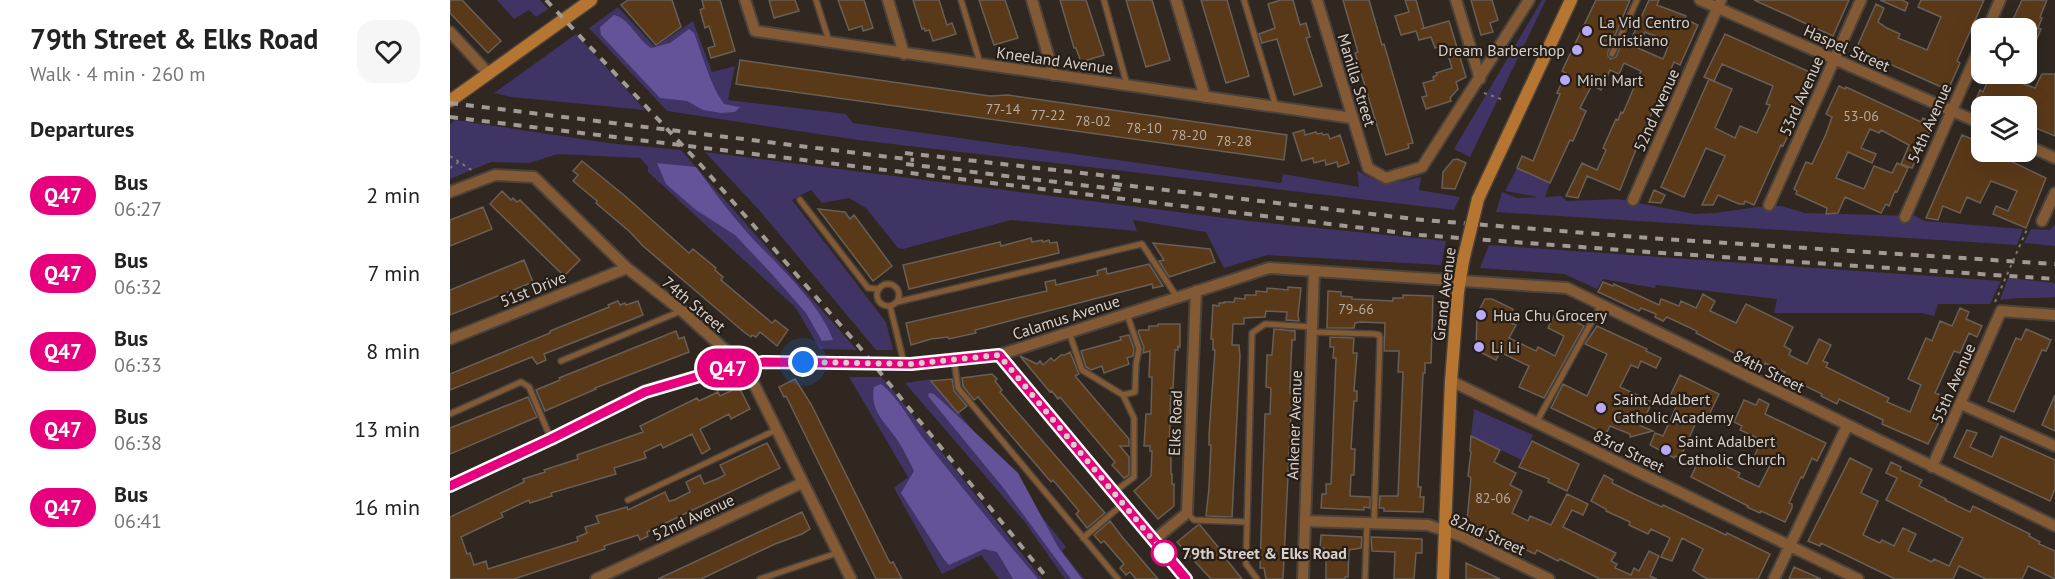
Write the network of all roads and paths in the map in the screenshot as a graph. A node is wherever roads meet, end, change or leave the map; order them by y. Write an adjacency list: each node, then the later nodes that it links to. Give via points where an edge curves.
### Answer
1 (591, 0): 27 (main road)
2 (745, 0): 21 (street, Kneeland Avenue, via 754,31)
3 (816, 0): 21 (lane)
4 (888, 0): 22 (street)
5 (961, 0): 25 (lane)
6 (1032, 0): 28 (street)
7 (1104, 0): 30 (lane)
8 (1176, 0): 32 (street)
9 (1244, 0): 35 (lane)
10 (1317, 0): 37 (street, Manilla Street)
11 (1456, 0): 29 (street)
12 (1529, 0): 29 (street)
13 (1571, 0): 55 (main road, Grand Avenue, bridge, via 1478,199)
14 (1637, 0): 23 (lane)
15 (1700, 0): 18 (street, Haspel Street)
16 (1861, 0): 24 (street, 53rd Avenue)
17 (2000, 0): 19 (street)
18 (1719, 4): 24 (street, Haspel Street); 48 (street, 52nd Avenue)
19 (1992, 18)
20 (450, 32): 27 (street)
21 (829, 43): 22 (street, Kneeland Avenue)
22 (904, 54): 25 (street, Kneeland Avenue)
23 (1612, 54)
24 (1834, 59): 36 (street, Haspel Street); 49 (street, 53rd Avenue)
25 (980, 64): 28 (street, Kneeland Avenue)
26 (1971, 66): 36 (street, 54th Avenue)
27 (489, 74): 34 (main road)
28 (1054, 75): 30 (street, Kneeland Avenue)
29 (1480, 79): 37 (street, Manilla Street, via 1422,167 1386,178 1368,168)
30 (1128, 86): 32 (street, Kneeland Avenue)
31 (1484, 93): 33 (path)
32 (1205, 97): 35 (street, Kneeland Avenue)
33 (1504, 100)
34 (450, 101)
35 (1276, 107): 37 (street, Kneeland Avenue)
36 (1951, 110): 38 (street, Haspel Street); 50 (street, 54th Avenue)
37 (1352, 118)
38 (1971, 119)
39 (2037, 150): 41 (street)
40 (450, 156): 42 (path)
41 (2055, 158)
42 (460, 161): 43 (path); 44 (path, via 473,170)
43 (450, 168)
44 (479, 181): 45 (street); 53 (street, 74th Street, via 495,175 534,177)
45 (450, 192)
46 (2055, 193): 51 (street)
47 (800, 200): 56 (lane, via 868,288)
48 (1633, 200)
49 (1769, 205)
50 (1905, 217)
51 (2042, 221)
52 (2028, 227): 62 (path, bridge)
53 (627, 268): 63 (street, 74th Street); 68 (street, 51st Drive)
54 (1314, 271): 55 (street, Calamus Avenue); 57 (street, Calamus Avenue, via 1269,268); 66 (street, Ankener Avenue)
55 (1459, 282): 60 (street, 84th Street, via 1567,288); 74 (main road, Grand Avenue)
56 (879, 290): 59 (lane, via 887,284 896,286 900,296); 61 (lane, via 878,300)
57 (1196, 291): 58 (street, Calamus Avenue); 89 (street, Elks Road)
58 (1177, 297): 59 (lane, via 1142,244); 64 (street, Calamus Avenue)
59 (897, 302): 61 (lane)
60 (1601, 305): 78 (lane); 79 (street, 84th Street)
61 (890, 306): 72 (lane)
62 (1998, 306): 65 (street); 76 (street, 55th Avenue)
63 (682, 311): 71 (lane); 73 (street, 74th Street)
64 (1126, 314): 67 (street, Calamus Avenue); 75 (lane, via 1139,357 1135,392)
65 (2055, 315)
66 (1312, 329): 90 (street, Ankener Avenue); 91 (lane, via 1265,324 1252,333); 92 (lane, via 1379,335)
67 (1069, 332): 69 (street, Calamus Avenue); 75 (lane, via 1082,370)
68 (450, 339)
69 (999, 355): 70 (street, Calamus Avenue); 86 (street)
70 (954, 359): 72 (street, Calamus Avenue); 95 (lane, via 958,388)
71 (561, 362)
72 (904, 363): 73 (street, Calamus Avenue)
73 (742, 365): 80 (street, 74th Street); 81 (street, Calamus Avenue, via 645,392)
74 (1451, 381): 78 (street, 83rd Street); 94 (main road, Grand Avenue)
75 (1123, 395): 86 (lane, via 1134,418 1134,477)
76 (1961, 404): 82 (street); 83 (street, 55th Avenue)
77 (450, 414): 81 (lane, via 521,382 529,387)
78 (1536, 423): 97 (street, 83rd Street)
79 (1847, 426): 83 (street, 84th Street); 97 (street)
80 (776, 430): 84 (street, 74th Street); 87 (lane)
81 (551, 439): 85 (street, Calamus Avenue)
82 (2055, 446)
83 (1932, 467): 93 (street, 84th Street)
84 (802, 483): 98 (street, 74th Street); 99 (street, 52nd Avenue)
85 (450, 486)
86 (1114, 492): 88 (street)
87 (628, 500)
88 (1123, 504): 95 (lane); 96 (street)
89 (1187, 513): 91 (lane, via 1194,520); 96 (street)
90 (1305, 521): 92 (street, 82nd Street); 105 (street, Ankener Avenue)
91 (1247, 522): 104 (lane, via 1246,564)
92 (1371, 523): 94 (street, 82nd Street, via 1428,525); 106 (lane)
93 (2055, 524)
94 (1444, 531): 107 (main road, Grand Avenue); 108 (street, 82nd Street)
95 (1083, 538): 102 (lane)
96 (1154, 540): 103 (street)
97 (1790, 546): 109 (street); 110 (street, 83rd Street)
98 (837, 553): 100 (lane); 101 (street, 74th Street)
99 (596, 579)
100 (760, 579)
101 (850, 579)
102 (1118, 579)
103 (1186, 579)
104 (1257, 579)
105 (1303, 579)
106 (1365, 579)
107 (1443, 579)
108 (1549, 579)
109 (1774, 579)
110 (1858, 579)

